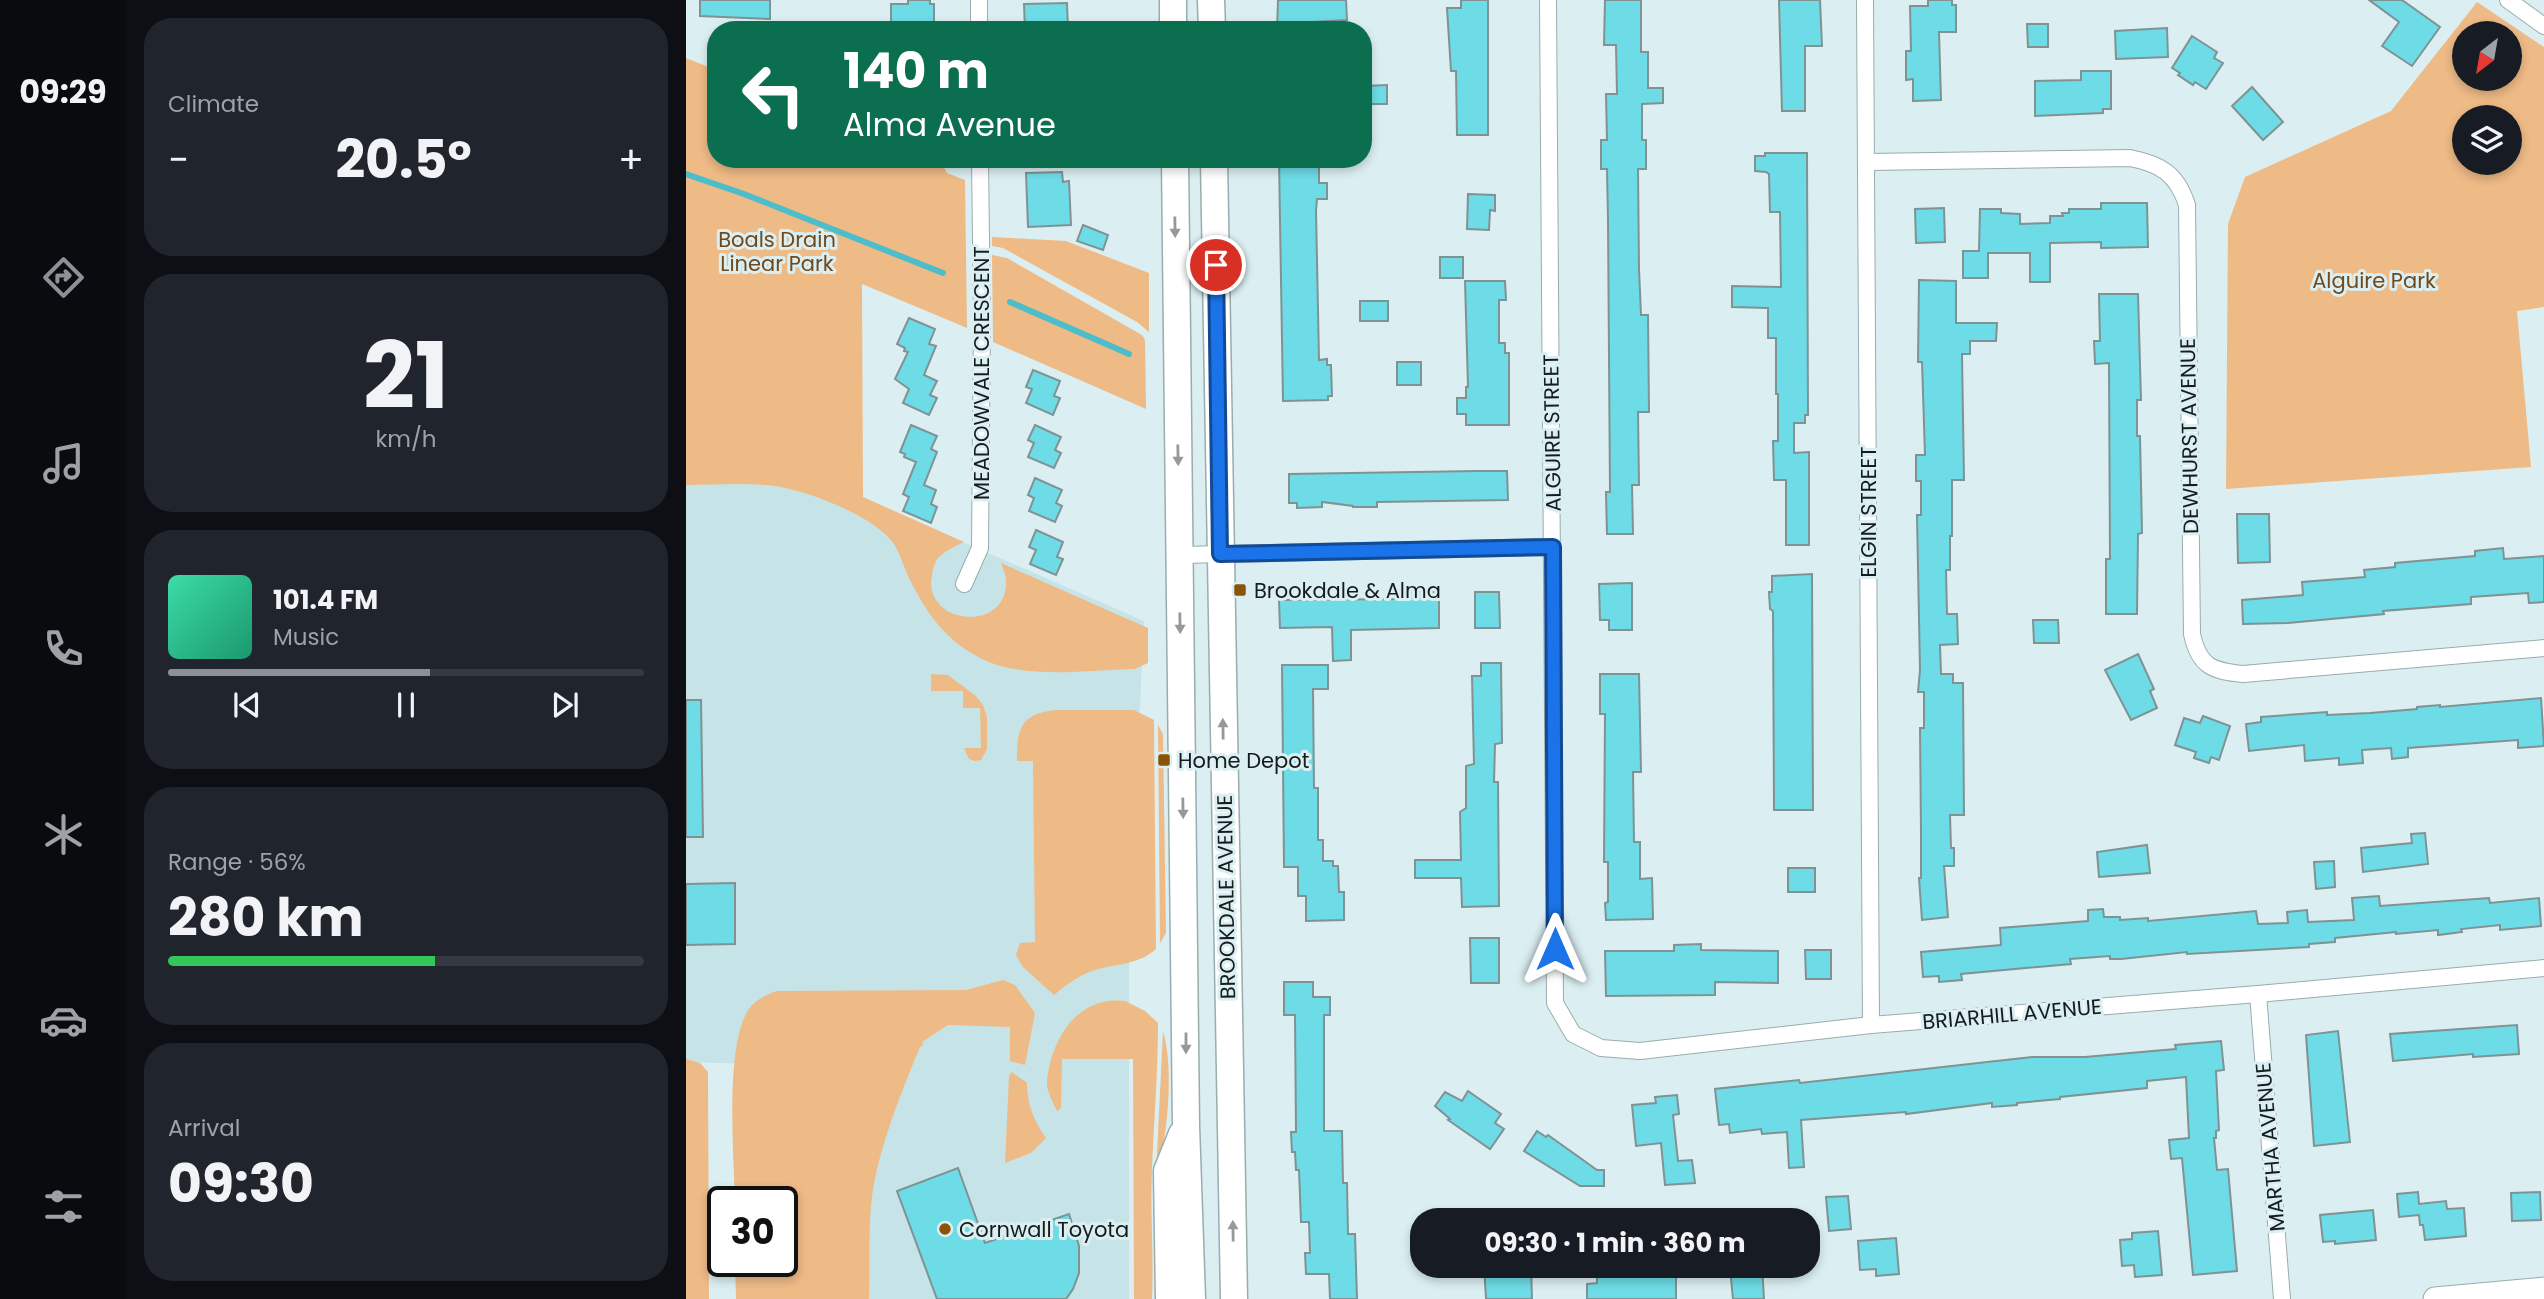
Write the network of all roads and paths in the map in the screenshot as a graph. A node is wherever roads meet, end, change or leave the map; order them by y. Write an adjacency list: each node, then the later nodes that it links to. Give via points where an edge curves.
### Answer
1 (979, 0): 8 (street)
2 (1173, 0): 9 (main road)
3 (1211, 0): 10 (main road)
4 (1548, 0): 15 (street, ALGUIRE STREET)
5 (1865, 0): 11 (street, ELGIN STREET)
6 (2508, 0): 7 (street)
7 (2542, 20)
8 (979, 21)
9 (1173, 21)
10 (1212, 21)
11 (1867, 162): 19 (street, DEWHURST AVENUE, via 2130,158 2152,162 2172,176 2187,205 2192,634 2202,660 2217,671 2244,674); 23 (street, ELGIN STREET)
12 (980, 168): 18 (street, MEADOWVALE CRESCENT, via 980,548)
13 (1175, 168): 17 (main road, BROOKDALE AVENUE, one-way to 17)
14 (1214, 168): 16 (main road, BROOKDALE AVENUE)
15 (1553, 547): 16 (street); 20 (street, ALGUIRE STREET)
16 (1220, 554): 17 (street); 28 (main road, BROOKDALE AVENUE, one-way to 16)
17 (1179, 555): 24 (main road, BROOKDALE AVENUE, one-way to 24)
18 (964, 584)
19 (2544, 648)
20 (1555, 949): 23 (street, BRIARHILL AVENUE, via 1555,1003 1573,1034 1601,1048 1640,1051)
21 (2544, 968): 22 (street, BRIARHILL AVENUE)
22 (2258, 994): 23 (street, BRIARHILL AVENUE); 29 (street, MARTHA AVENUE)
23 (1871, 1025)
24 (1186, 1126): 26 (main road, via 1167,1171); 27 (main road, BROOKDALE AVENUE)
25 (2544, 1289): 30 (street)
26 (1169, 1299)
27 (1192, 1299)
28 (1234, 1299)
29 (2282, 1299)
30 (2435, 1299)

